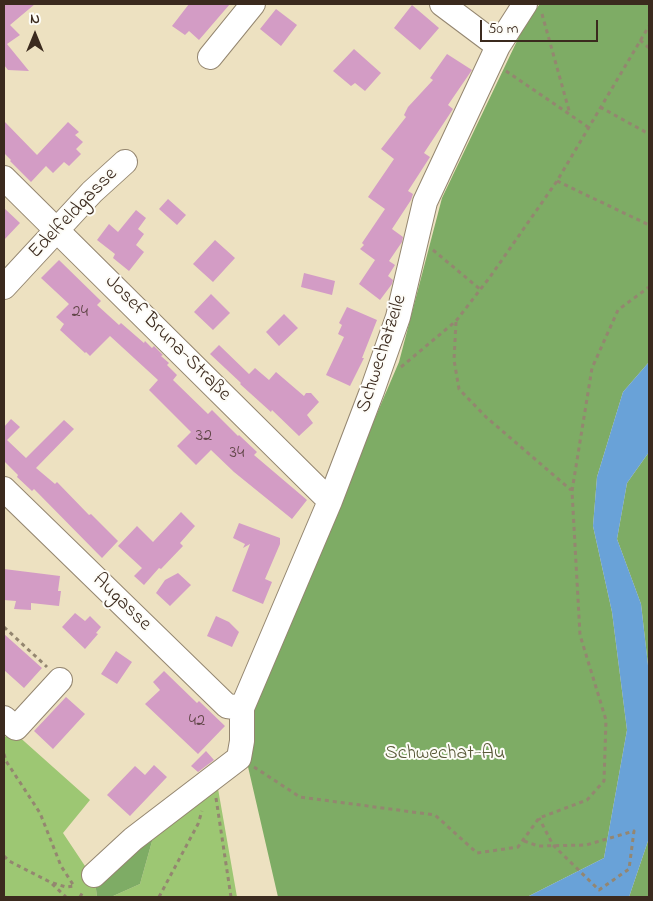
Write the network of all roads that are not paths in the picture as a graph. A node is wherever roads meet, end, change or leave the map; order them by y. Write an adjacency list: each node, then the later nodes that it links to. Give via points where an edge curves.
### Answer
1 (253, 4): 5 (street)
2 (442, 4): 4 (street)
3 (533, 8): 4 (street, Schwechatzeile)
4 (495, 53): 11 (street, Schwechatzeile, via 425,202 398,317)
5 (210, 57)
6 (125, 162): 8 (street, Edelfeldgasse)
7 (4, 178): 8 (street, Josef Bruna-Straße)
8 (57, 230): 9 (street, Edelfeldgasse); 11 (street, Josef Bruna-Straße)
9 (4, 287)
10 (4, 489): 13 (street, Augasse, via 227,706)
11 (330, 501): 13 (street, Schwechatzeile)
12 (60, 680): 14 (street)
13 (242, 708): 15 (street, via 239,758 133,839)
14 (10, 723)
15 (94, 875)

